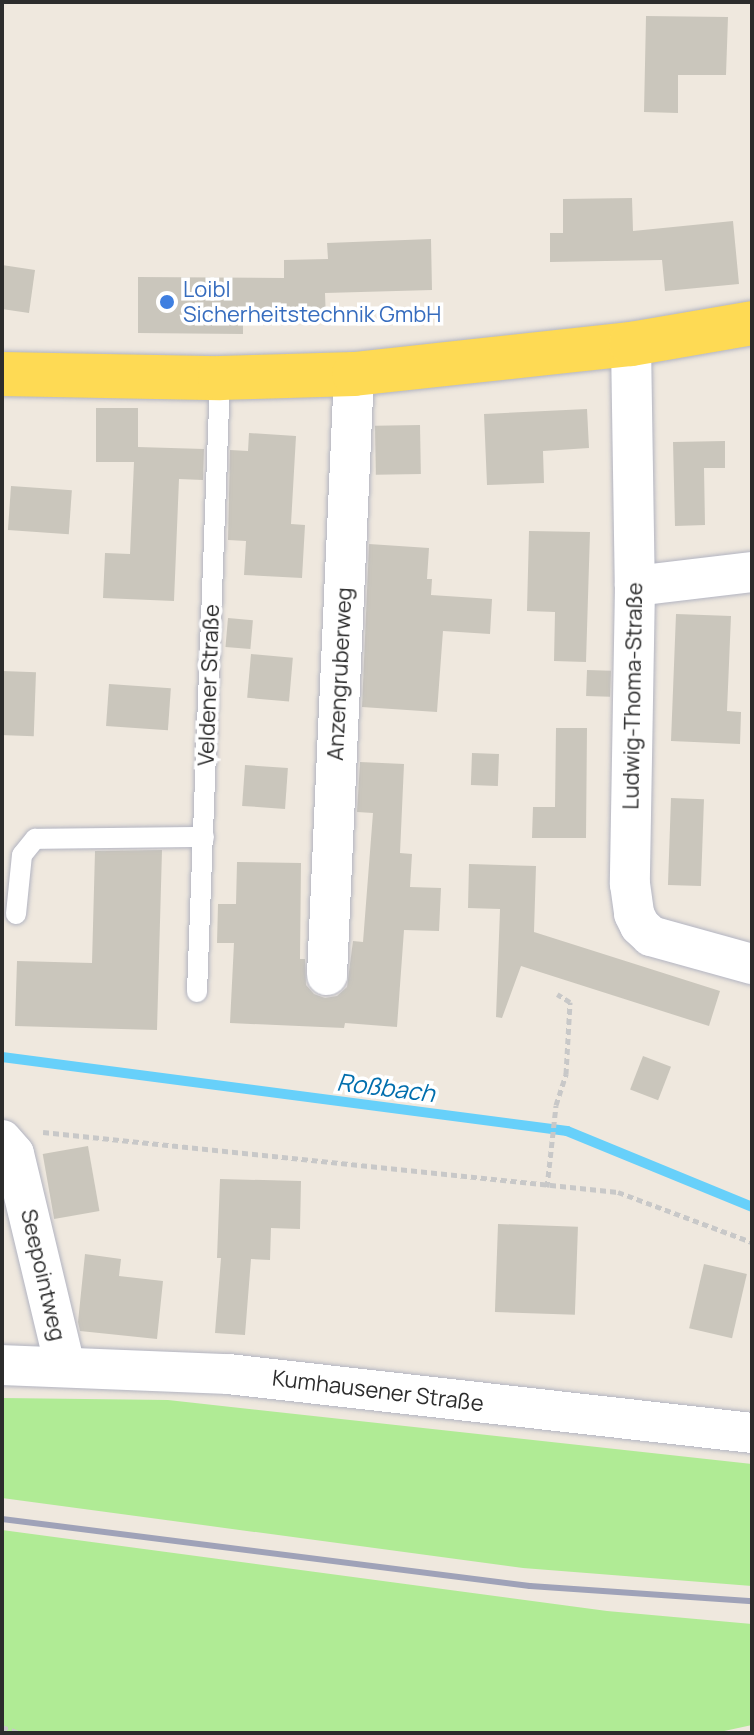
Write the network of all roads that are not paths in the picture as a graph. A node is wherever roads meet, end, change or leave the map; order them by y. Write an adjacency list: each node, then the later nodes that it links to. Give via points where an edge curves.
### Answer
1 (752, 323): 2 (main road)
2 (631, 344): 4 (main road); 7 (street, Ludwig-Thoma-Straße)
3 (2, 374): 5 (main road)
4 (354, 374): 5 (main road); 11 (street, Anzengruberweg)
5 (220, 378): 8 (lane, Veldener Straße)
6 (752, 572): 7 (street)
7 (635, 586): 10 (street, Ludwig-Thoma-Straße, via 630,884 634,914 651,936)
8 (204, 837): 9 (lane, via 35,839 22,855); 12 (lane, Veldener Straße)
9 (16, 914)
10 (752, 964)
11 (327, 975)
12 (197, 992)
13 (18, 1135): 15 (street, Seepointweg, via 14,1154)
14 (2, 1365): 15 (street, Kumhausener Straße)
15 (65, 1367): 16 (street, Kumhausener Straße, via 228,1374)
16 (752, 1433)

